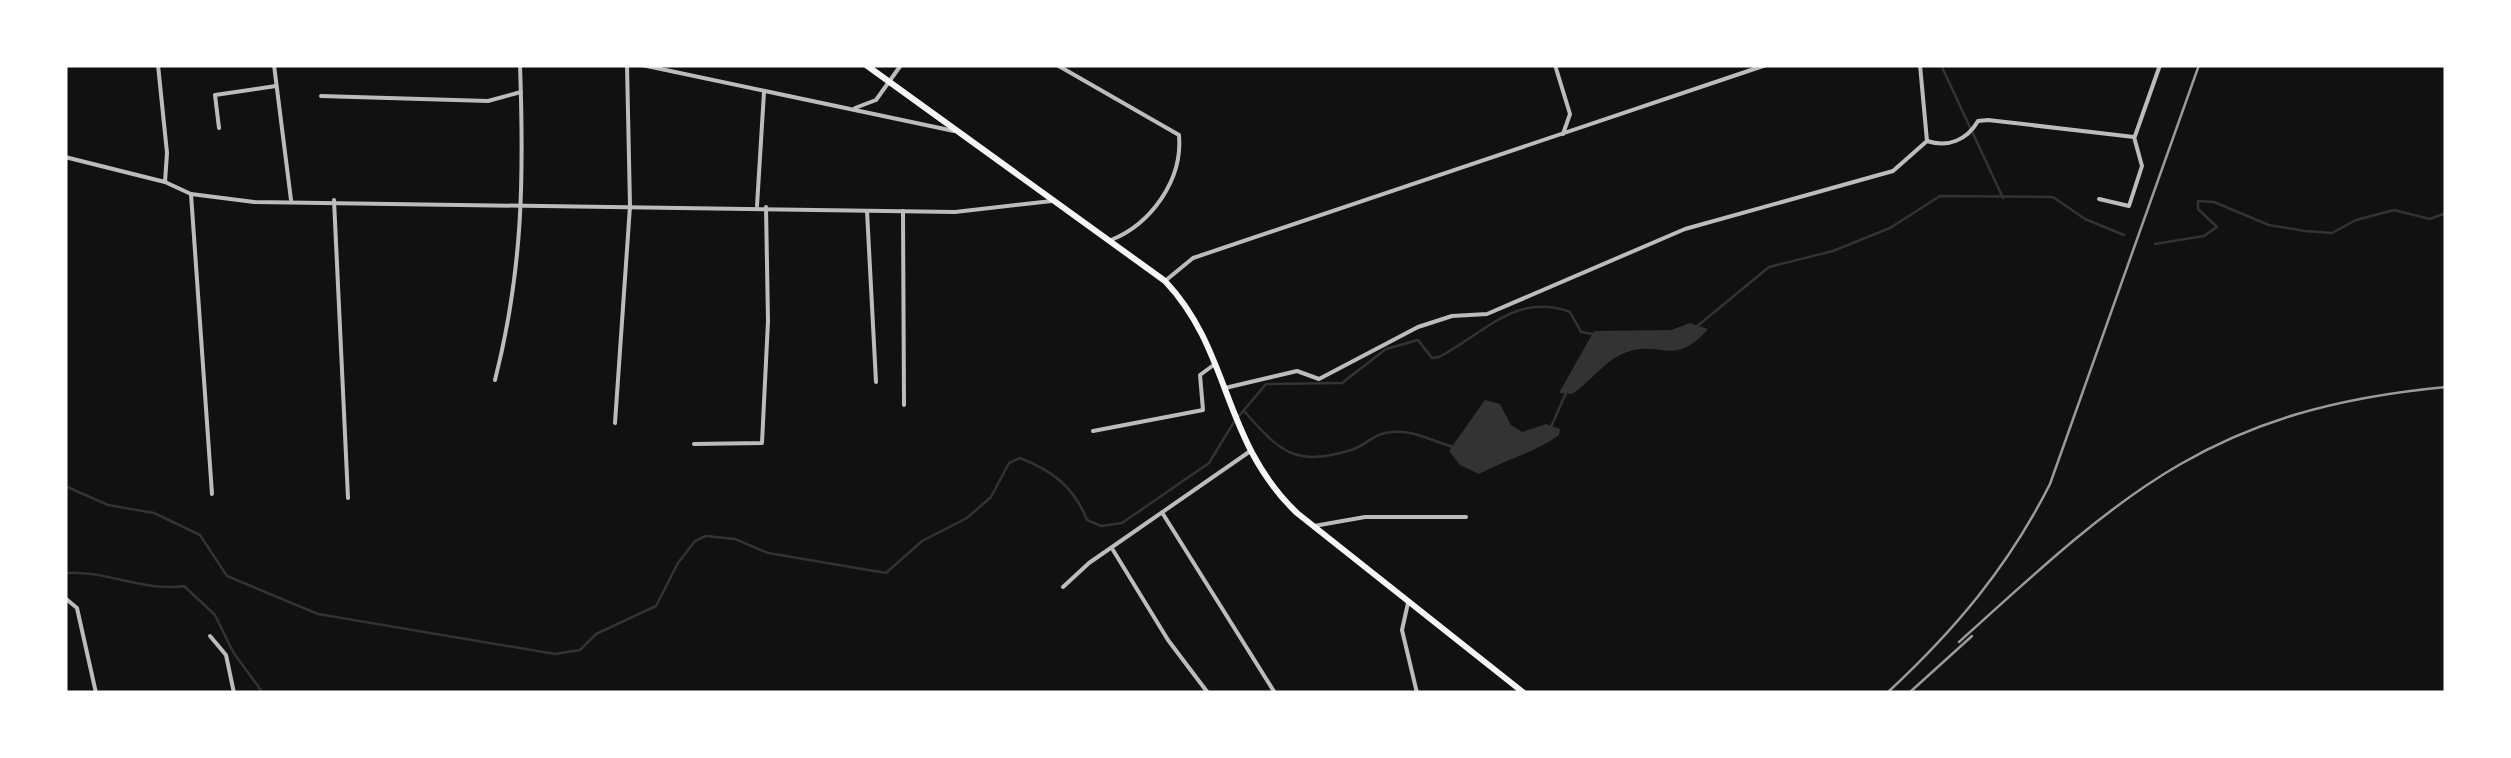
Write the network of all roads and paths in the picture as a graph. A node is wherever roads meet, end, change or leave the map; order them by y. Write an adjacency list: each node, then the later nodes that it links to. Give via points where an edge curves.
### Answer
1 (158, 65): 25 (street)
2 (274, 65): 14 (street)
3 (520, 65): 15 (street)
4 (626, 65): 32 (street)
5 (642, 65): 16 (street)
6 (866, 65): 13 (main road)
7 (900, 65): 13 (street)
8 (1057, 65): 37 (street, via 1179,135 1167,191 1136,230)
9 (1555, 65): 21 (street, via 1570,114)
10 (1766, 65): 21 (street)
11 (1920, 65): 23 (street)
12 (2160, 65): 22 (street)
13 (890, 82): 18 (street, via 876,100); 20 (main road)
14 (276, 86): 19 (street, via 215,95); 28 (street)
15 (521, 92): 17 (street, via 488,101); 31 (street)
16 (764, 92): 18 (street); 33 (street)
17 (321, 96)
18 (854, 109): 20 (street)
19 (219, 128)
20 (954, 131): 30 (main road)
21 (1563, 134): 38 (street, via 1193,258)
22 (2134, 137): 23 (street, via 1988,120 1956,142); 27 (street, via 2142,166 2128,206)
23 (1927, 141): 42 (street, via 1892,171 1685,229 1487,314 1418,327 1375,346 1339,373 1319,380 1297,372)
24 (65, 157): 25 (street)
25 (165, 182): 26 (street)
26 (191, 194): 28 (street); 48 (street)
27 (2099, 199)
28 (291, 200): 29 (street)
29 (334, 200): 31 (street); 49 (street)
30 (1053, 201): 36 (street); 37 (main road)
31 (524, 204): 32 (street); 40 (street)
32 (630, 206): 33 (street); 44 (street)
33 (757, 206): 34 (street)
34 (766, 208): 35 (street); 46 (street, via 762,443)
35 (867, 211): 36 (street); 41 (street)
36 (903, 211): 43 (street)
37 (1108, 241): 38 (main road)
38 (1165, 281): 39 (main road, via 1190,307)
39 (1215, 364): 42 (main road); 45 (street, via 1200,375 1202,410)
40 (496, 380)
41 (876, 382)
42 (1224, 389): 47 (main road)
43 (904, 405)
44 (615, 422)
45 (1093, 431)
46 (694, 444)
47 (1248, 452): 50 (street); 52 (main road, via 1265,479)
48 (212, 494)
49 (348, 498)
50 (1163, 514): 53 (street); 61 (street)
51 (1466, 518): 52 (street, via 1365,516)
52 (1314, 526): 56 (main road)
53 (1113, 550): 54 (street); 60 (street)
54 (1063, 587)
55 (65, 598): 58 (street, via 76,608)
56 (1408, 603): 62 (street, via 1402,630); 63 (main road)
57 (210, 636): 59 (street, via 226,655)
58 (96, 693)
59 (234, 693)
60 (1208, 693)
61 (1275, 693)
62 (1416, 693)
63 (1524, 693)

